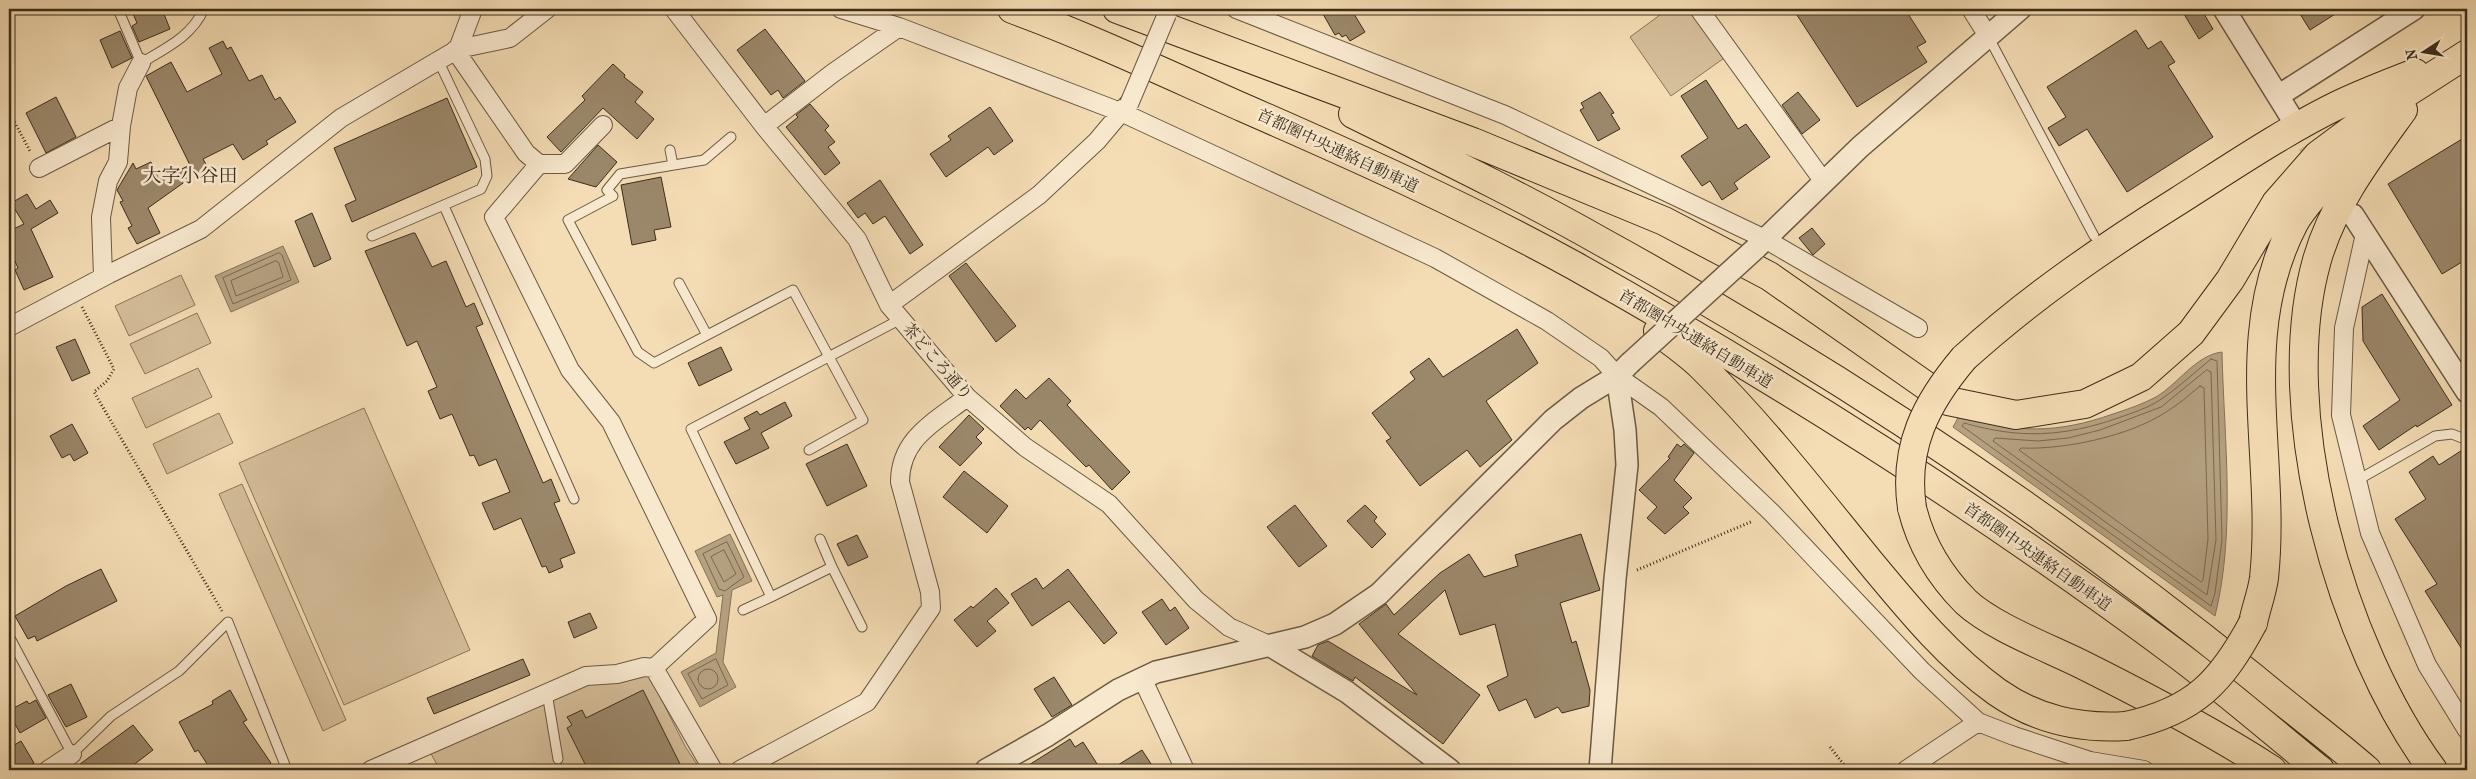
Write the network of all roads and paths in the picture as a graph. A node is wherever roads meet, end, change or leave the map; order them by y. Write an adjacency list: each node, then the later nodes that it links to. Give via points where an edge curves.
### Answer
1 (118, 9): 23 (lane)
2 (204, 9): 23 (lane, via 183,38)
3 (473, 9): 20 (street)
4 (547, 9): 20 (street, via 510,38)
5 (674, 9): 32 (street, 茶どころ通り)
6 (841, 9): 18 (street)
7 (1012, 9): 45 (highway, 首都圏中央連絡自動車道, via 1065,29 1333,147 1458,206)
8 (1114, 9): 94 (highway, 首都圏中央連絡自動車道, via 1246,64 1386,130 1601,241 1746,324 1894,417 2072,537 2200,634)
9 (1118, 9): 21 (highway, via 1473,142 1664,221 1769,276 1948,401 2016,415 2085,404 2141,377 2191,333 2230,280 2276,203 2318,155)
10 (1236, 9): 17 (street)
11 (1699, 9): 38 (street)
12 (1971, 9): 19 (street)
13 (2020, 9): 19 (street)
14 (2224, 9): 25 (street)
15 (2414, 9): 25 (street)
16 (1168, 11): 26 (street, bridge)
17 (1265, 14): 44 (street, via 1505,115)
18 (899, 27): 26 (street); 32 (street)
19 (1988, 36): 38 (street); 43 (lane)
20 (456, 50): 22 (street); 35 (street, via 526,153)
21 (2467, 52): 92 (highway, bridge, via 2338,105 2252,154 2126,234 2051,287 2002,324 1941,384 1921,422 1911,457 1909,486 1917,528 1941,575 1968,603 2001,625 2134,690)
22 (438, 60): 39 (lane, via 485,159 487,176 481,189); 46 (street, via 341,118 201,229)
23 (141, 63): 31 (street, via 128,88)
24 (2467, 70): 27 (highway)
25 (2278, 96): 28 (street)
26 (1126, 108): 49 (street, via 1097,141 1039,195); 55 (street, via 1435,258 1547,321)
27 (2403, 110): 45 (highway, bridge, via 2346,152 2295,222 2271,279 2260,344 2267,526 2264,581 2253,623 2236,654 2208,688 2179,709 2153,720 2126,726 2096,728 2067,724 2037,713 1998,693 1952,655 1918,619 1748,415 1701,365); 95 (highway, via 2356,176 2333,218 2317,260 2307,306 2305,394 2318,499 2348,606 2389,698)
28 (2291, 117)
29 (9, 124): 37 (path, via 14,121)
30 (603, 125): 35 (street, via 565,164)
31 (121, 126): 37 (street); 46 (street, via 118,162 108,181 101,217)
32 (764, 126): 49 (street, 茶どころ通り, via 858,239)
33 (731, 137): 36 (lane, via 704,160)
34 (670, 150): 36 (lane)
35 (539, 164): 72 (street, via 494,217 570,370 611,422 707,619)
36 (673, 165): 53 (lane, via 620,174 607,190 613,196 566,216 638,352 654,362)
37 (39, 168)
38 (1824, 182): 44 (street)
39 (444, 206): 42 (lane); 61 (lane)
40 (2353, 215): 41 (street)
41 (2365, 234): 56 (street); 60 (street, via 2344,328 2341,415)
42 (372, 236)
43 (2094, 236)
44 (1760, 244): 52 (street); 55 (street, bridge)
45 (1573, 266): 93 (highway, 首都圏中央連絡自動車道, via 1880,448 2053,564 2181,657)
46 (103, 277): 48 (street)
47 (679, 283): 53 (lane)
48 (78, 292): 51 (street); 68 (path, via 83,310 114,370 94,392)
49 (889, 305): 50 (street, 茶どころ通り)
50 (901, 319): 54 (lane); 57 (street, 茶どころ通り)
51 (9, 326)
52 (1918, 328)
53 (707, 335): 54 (lane, via 793,290)
54 (829, 357): 59 (lane, via 863,420); 66 (lane, via 691,429)
55 (1624, 370): 62 (street); 65 (street, via 1627,465); 71 (street, via 1553,420 1379,594 1335,624 1305,637)
56 (2467, 392)
57 (967, 397): 71 (street, 茶どころ通り, via 1025,447 1109,504 1196,600 1229,627); 84 (street, via 921,432 906,450 900,465 900,482 930,592 931,608 867,702)
58 (2462, 438): 60 (lane, via 2452,434 2435,436)
59 (809, 450)
60 (2356, 481): 76 (street, via 2370,533 2427,665)
61 (574, 499)
62 (1772, 512): 65 (path); 75 (street, via 1922,671)
63 (820, 539): 64 (lane)
64 (832, 567): 66 (lane); 69 (lane)
65 (1615, 579): 88 (street)
66 (771, 597): 67 (lane)
67 (743, 610)
68 (228, 622): 78 (lane, via 179,671 111,716); 81 (lane)
69 (862, 627)
70 (9, 636): 78 (lane)
71 (1271, 646): 73 (street, via 1219,656); 87 (street, via 1347,692)
72 (654, 668): 74 (street, via 586,676); 83 (street)
73 (1142, 678): 85 (street); 86 (street)
74 (547, 693): 79 (lane); 82 (street)
75 (1978, 722): 90 (street); 91 (street, via 2090,761)
76 (2467, 730)
77 (1830, 747): 89 (path)
78 (72, 754): 80 (street)
79 (558, 759)
80 (48, 770)
81 (287, 770)
82 (371, 770)
83 (713, 770)
84 (740, 770)
85 (986, 770)
86 (1185, 770)
87 (1450, 770)
88 (1600, 770)
89 (1848, 770)
90 (1906, 770)
91 (2144, 770)
92 (2272, 770)
93 (2320, 770)
94 (2367, 770)
95 (2433, 770)

